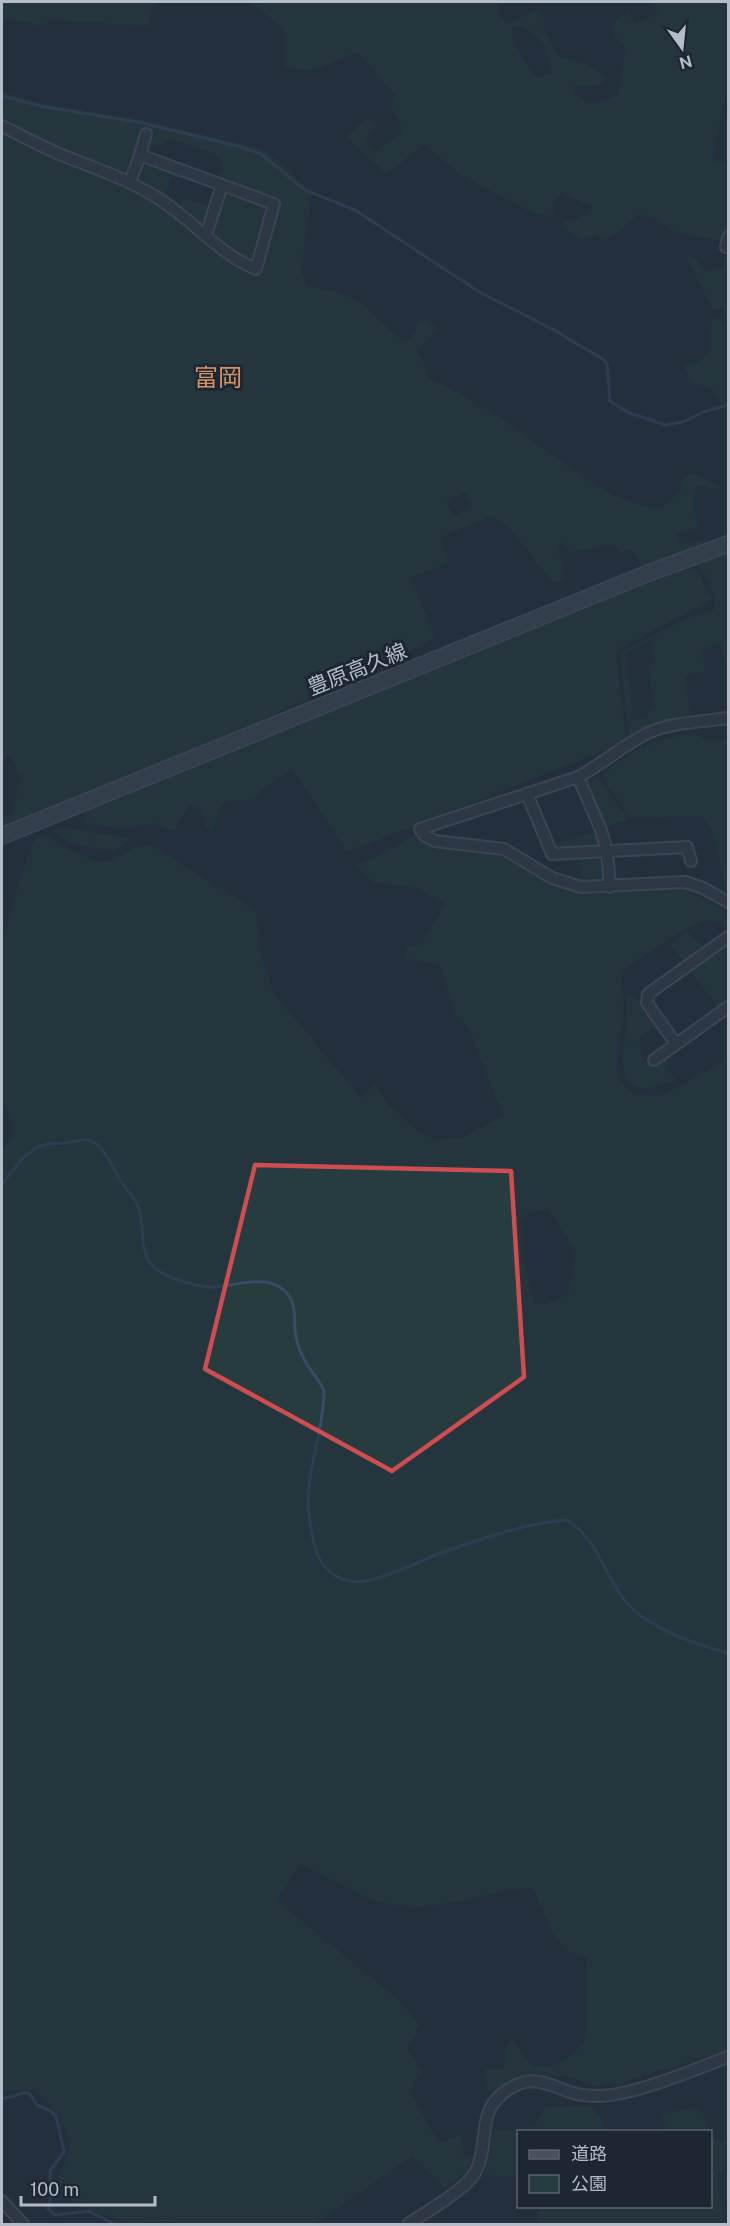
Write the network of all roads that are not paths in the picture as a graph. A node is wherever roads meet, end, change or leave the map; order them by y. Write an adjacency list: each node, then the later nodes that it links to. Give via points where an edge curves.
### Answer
1 (2, 126): 4 (street, via 47,149)
2 (146, 134): 3 (street)
3 (140, 155): 4 (street); 5 (street)
4 (130, 182): 6 (street, via 157,197)
5 (222, 184): 6 (street); 6 (street, via 274,204 256,269 231,256)
6 (206, 235)
7 (729, 544): 11 (main road, 豊原高久線, via 628,581)
8 (729, 718): 9 (street, via 669,725 651,732)
9 (578, 777): 10 (street); 12 (street)
10 (527, 794): 12 (street, via 552,854); 14 (street, via 420,829 435,841 504,849 561,881 581,887)
11 (2, 836)
12 (607, 851): 13 (street, via 687,847); 14 (street)
13 (690, 861)
14 (610, 887): 15 (street, via 685,882)
15 (729, 902)
16 (729, 937): 18 (street, via 648,994 647,1003)
17 (729, 1007): 18 (street)
18 (676, 1044): 19 (street)
19 (654, 1060)
20 (729, 2057): 23 (street, via 605,2096 578,2095 538,2081 509,2090 487,2114 476,2172 463,2186)
21 (2, 2201): 22 (street)
22 (23, 2224)
23 (408, 2224)

